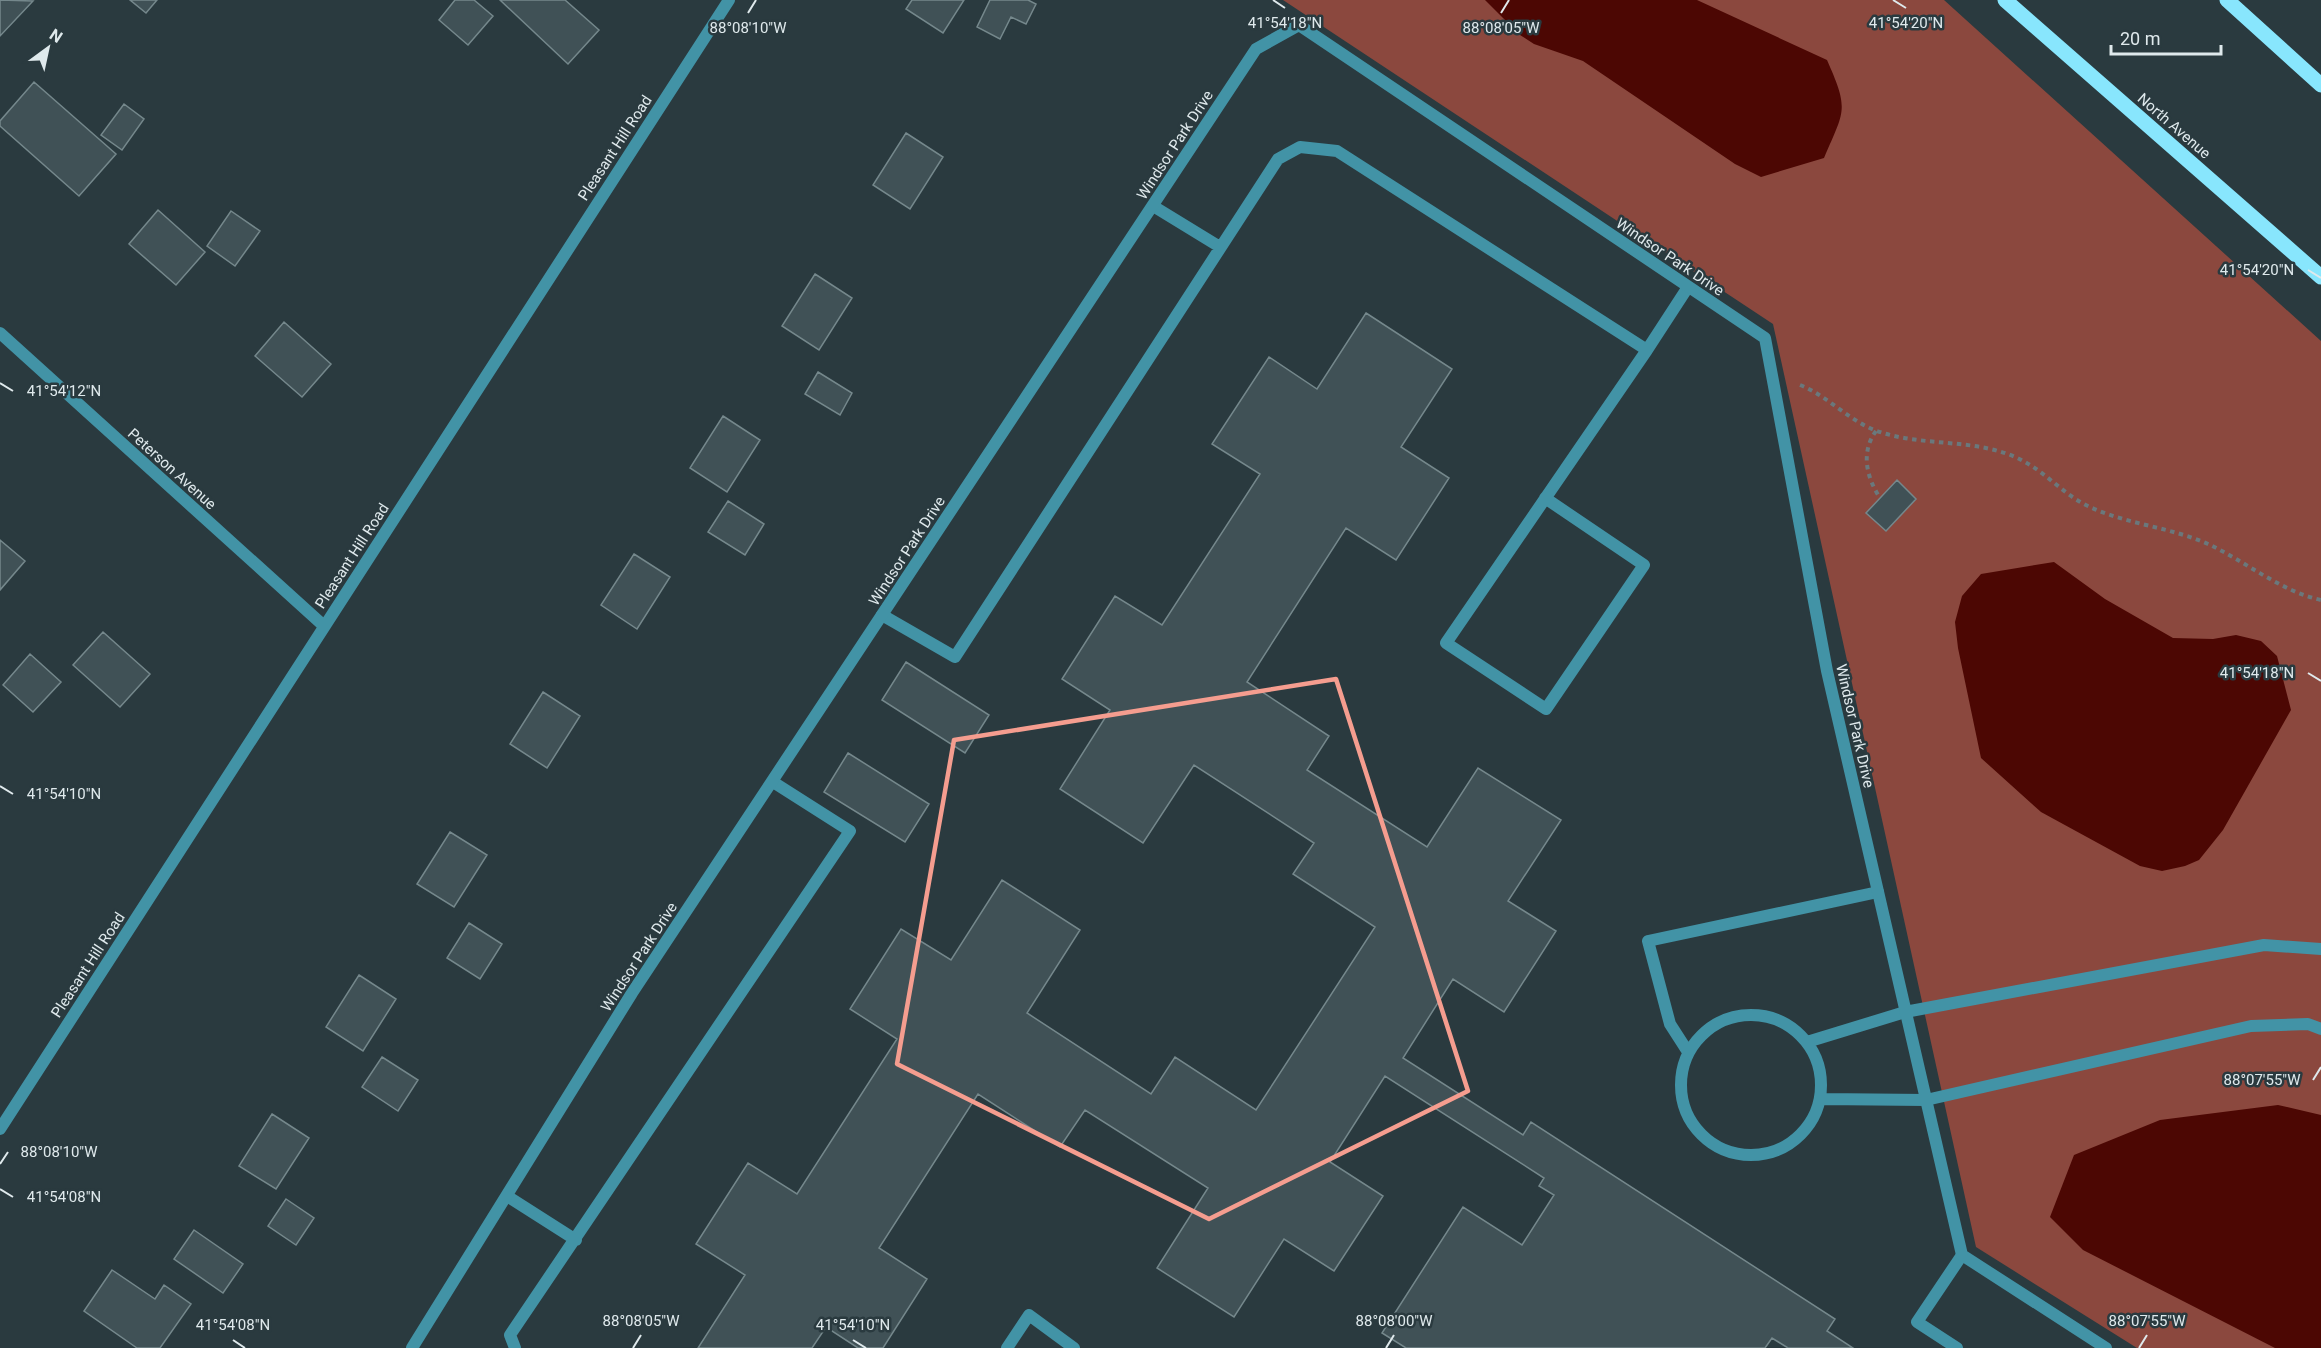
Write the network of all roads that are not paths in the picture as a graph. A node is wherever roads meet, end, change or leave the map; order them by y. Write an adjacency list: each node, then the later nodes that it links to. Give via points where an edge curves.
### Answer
1 (729, 0): 13 (street, Pleasant Hill Road)
2 (2006, 0): 7 (main road, North Avenue)
3 (2227, 0): 4 (main road)
4 (2321, 85)
5 (1153, 206): 6 (street); 8 (street, Windsor Park Drive, via 1256,49 1299,25); 12 (street, Windsor Park Drive)
6 (1220, 248): 10 (street, via 1278,159 1300,147 1337,150); 12 (street, via 955,657)
7 (2321, 278)
8 (1688, 287): 10 (street); 15 (street, Windsor Park Drive, via 1765,339 1827,671)
9 (0, 333): 13 (street, Peterson Avenue)
10 (1647, 350): 11 (street)
11 (1545, 498): 11 (street, via 1446,643 1546,709 1644,566)
12 (882, 615): 14 (street, Windsor Park Drive)
13 (324, 626): 23 (street, Pleasant Hill Road)
14 (773, 782): 24 (street, Windsor Park Drive, via 633,993); 25 (street, via 850,831)
15 (1878, 892): 17 (street, Windsor Park Drive); 20 (street, via 1647,941 1670,1024)
16 (2321, 949): 17 (street, via 2264,945)
17 (1905, 1012): 19 (street); 22 (street, Windsor Park Drive)
18 (2321, 1029): 22 (street, via 2308,1024 2251,1026)
19 (1807, 1042): 20 (street, via 1792,1027 1755,1014 1735,1016 1716,1024); 21 (street, via 1817,1059)
20 (1688, 1052): 21 (street, via 1681,1091 1686,1111 1696,1129 1728,1152 1758,1155 1786,1146 1808,1126)
21 (1821, 1099): 22 (street)
22 (1926, 1100): 26 (street, Windsor Park Drive)
23 (0, 1129)
24 (507, 1196): 25 (street); 27 (street, Windsor Park Drive)
25 (576, 1240): 28 (street, via 510,1335)
26 (1962, 1255): 31 (street, via 1917,1322); 32 (street)
27 (412, 1348)
28 (515, 1348)
29 (1007, 1348): 30 (street, via 1029,1315)
30 (1074, 1348)
31 (1957, 1348)
32 (2106, 1348)

